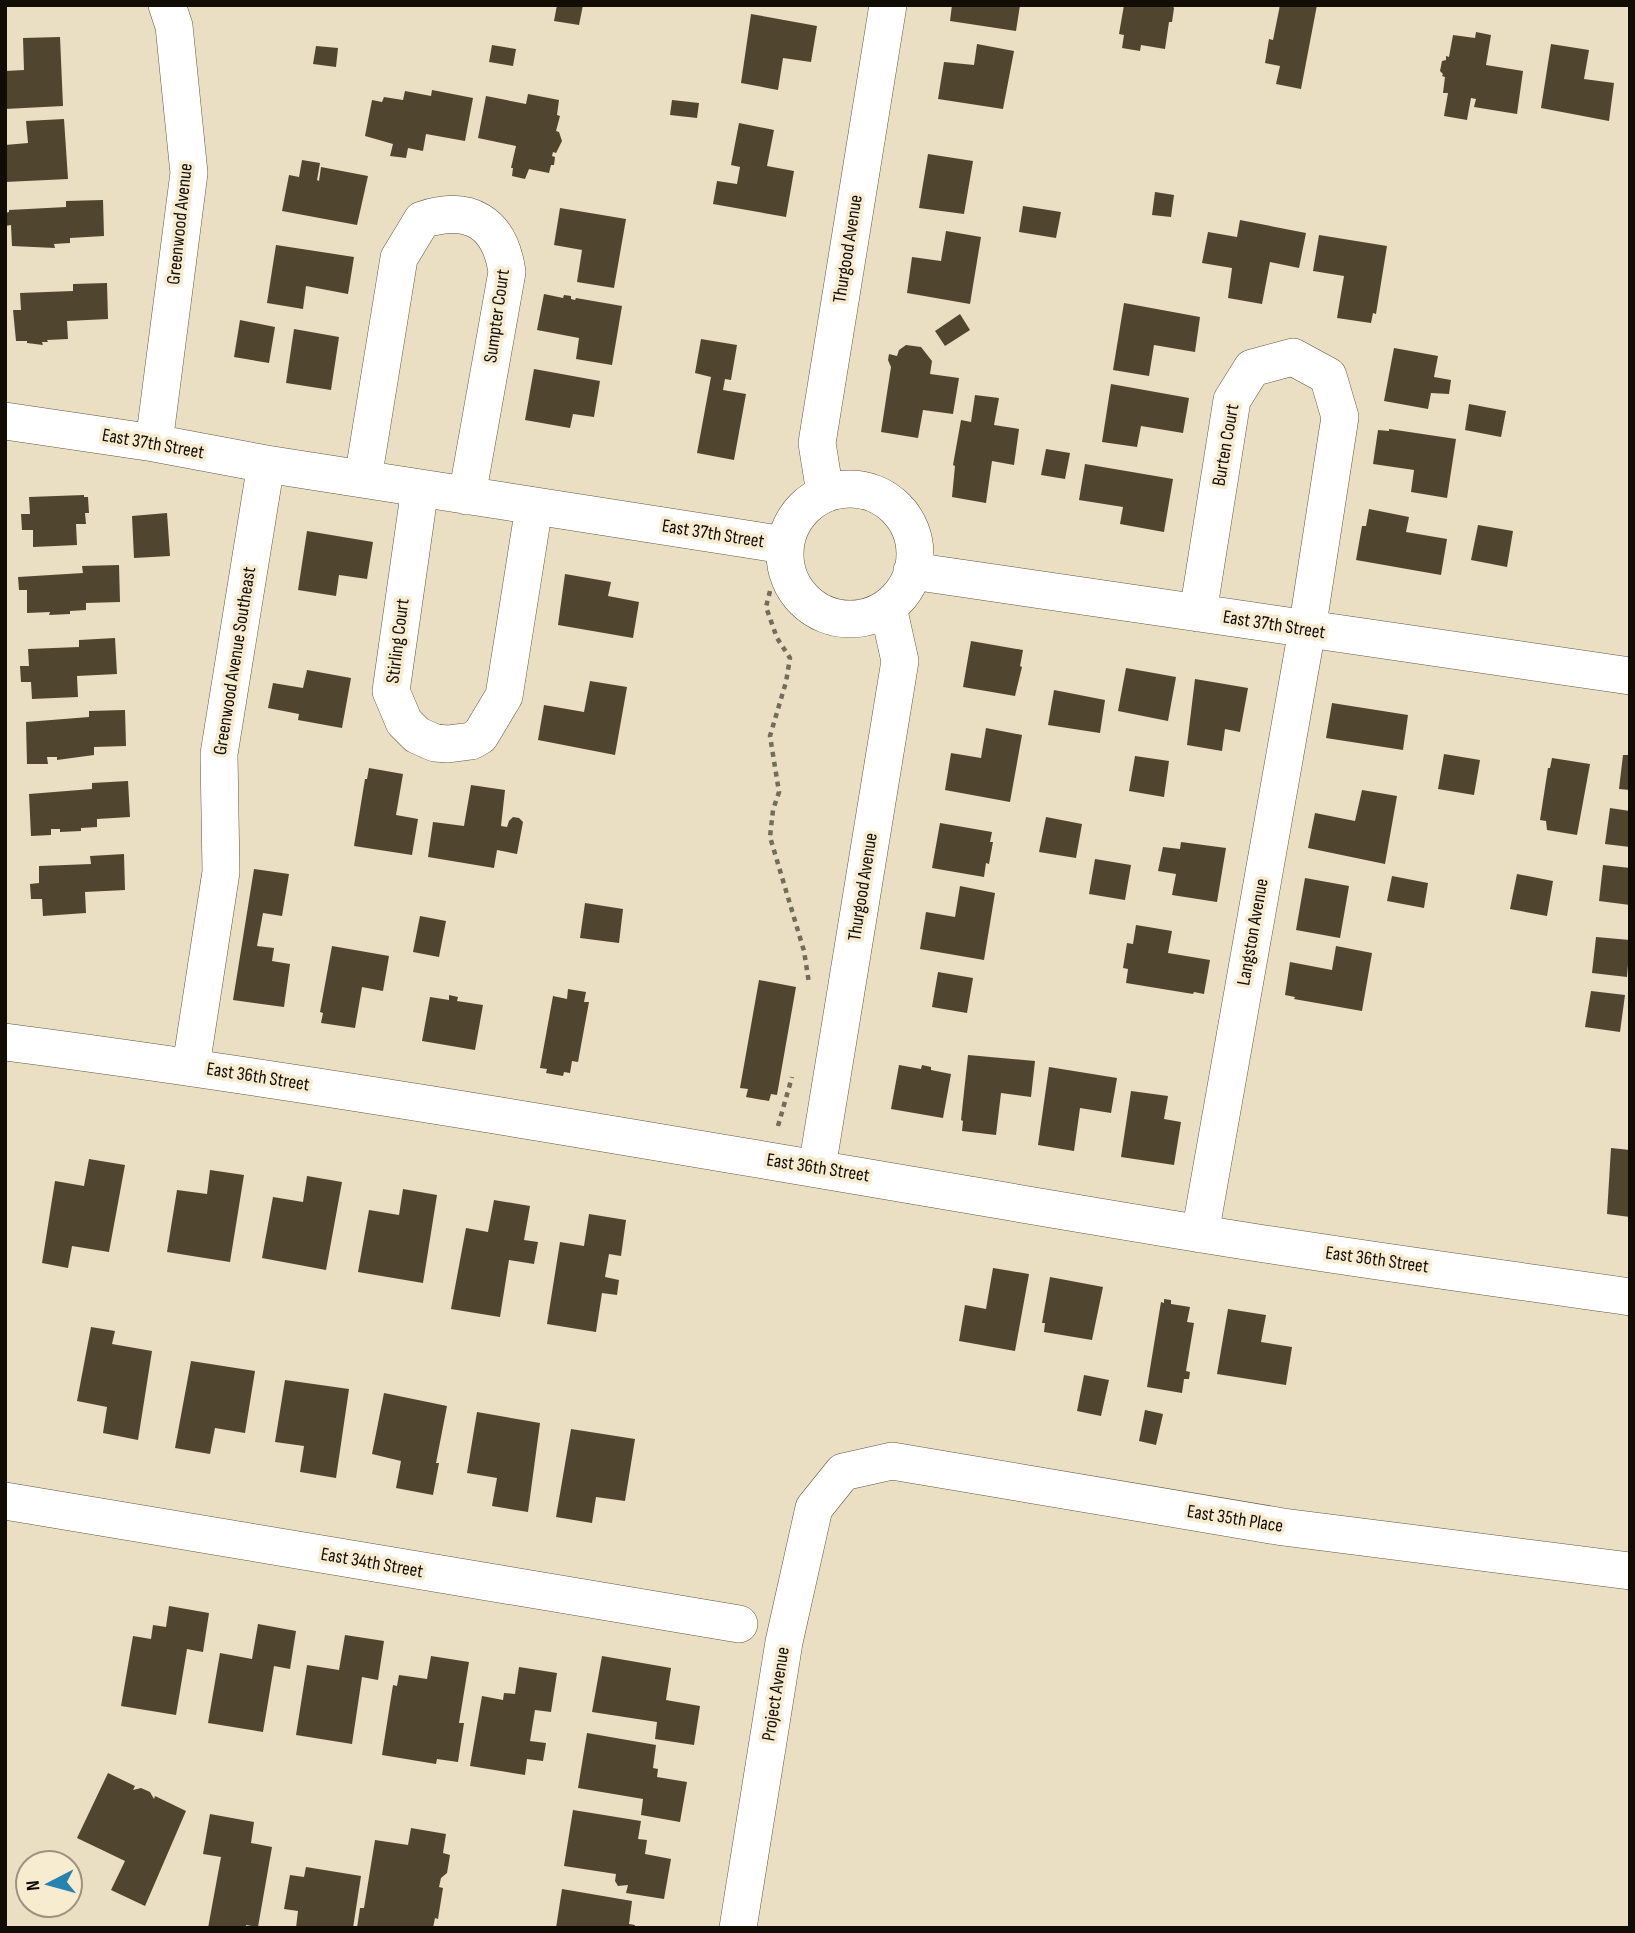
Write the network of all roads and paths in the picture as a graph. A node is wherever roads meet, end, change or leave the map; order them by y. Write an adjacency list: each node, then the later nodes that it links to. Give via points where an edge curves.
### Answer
1 (167, 5): 4 (street, Greenwood Avenue, via 174,26 189,173)
2 (888, 5): 8 (street, Thurgood Avenue, via 817,443)
3 (5, 421): 4 (street, East 37th Street)
4 (154, 443): 5 (street, East 37th Street)
5 (266, 464): 6 (street, East 37th Street); 20 (street, Greenwood Avenue Southeast, via 219,754 221,872)
6 (363, 479): 7 (street, East 37th Street); 9 (street, Sumpter Court, via 399,258 422,220 441,213 463,216 482,220 496,237 507,272)
7 (420, 488): 9 (street, East 37th Street); 10 (street, Stirling Court, via 391,691 404,722 435,743 471,741 480,736 504,696)
8 (825, 493): 11 (street, East 37th Street, via 797,514); 12 (street, via 861,490 891,503 911,531)
9 (467, 496): 10 (street, East 37th Street)
10 (534, 506): 11 (street, East 37th Street)
11 (786, 545): 14 (street, via 790,579 808,607 822,616 857,619)
12 (912, 571): 14 (street, via 900,597); 15 (street, East 37th Street)
13 (770, 591): 18 (path, via 766,607 790,658 770,736 779,792 770,837)
14 (888, 607): 23 (street, Thurgood Avenue, via 900,662)
15 (1198, 613): 16 (street, East 37th Street); 16 (street, Burten Court, via 1232,400 1252,368 1293,357 1328,376 1340,417)
16 (1307, 630): 17 (street, East 37th Street); 24 (street, Langston Avenue)
17 (1630, 676)
18 (809, 985)
19 (5, 1042): 20 (street, East 36th Street)
20 (191, 1066): 23 (street, East 36th Street)
21 (793, 1074): 22 (path)
22 (778, 1126)
23 (817, 1168): 24 (street, East 36th Street)
24 (1200, 1234): 25 (street, East 36th Street)
25 (1630, 1297)
26 (843, 1472): 28 (street, East 35th Place, via 892,1461 1300,1529); 30 (street, Project Avenue, via 814,1508 784,1642)
27 (5, 1501): 29 (street, East 34th Street)
28 (1630, 1571)
29 (739, 1624)
30 (738, 1928)

